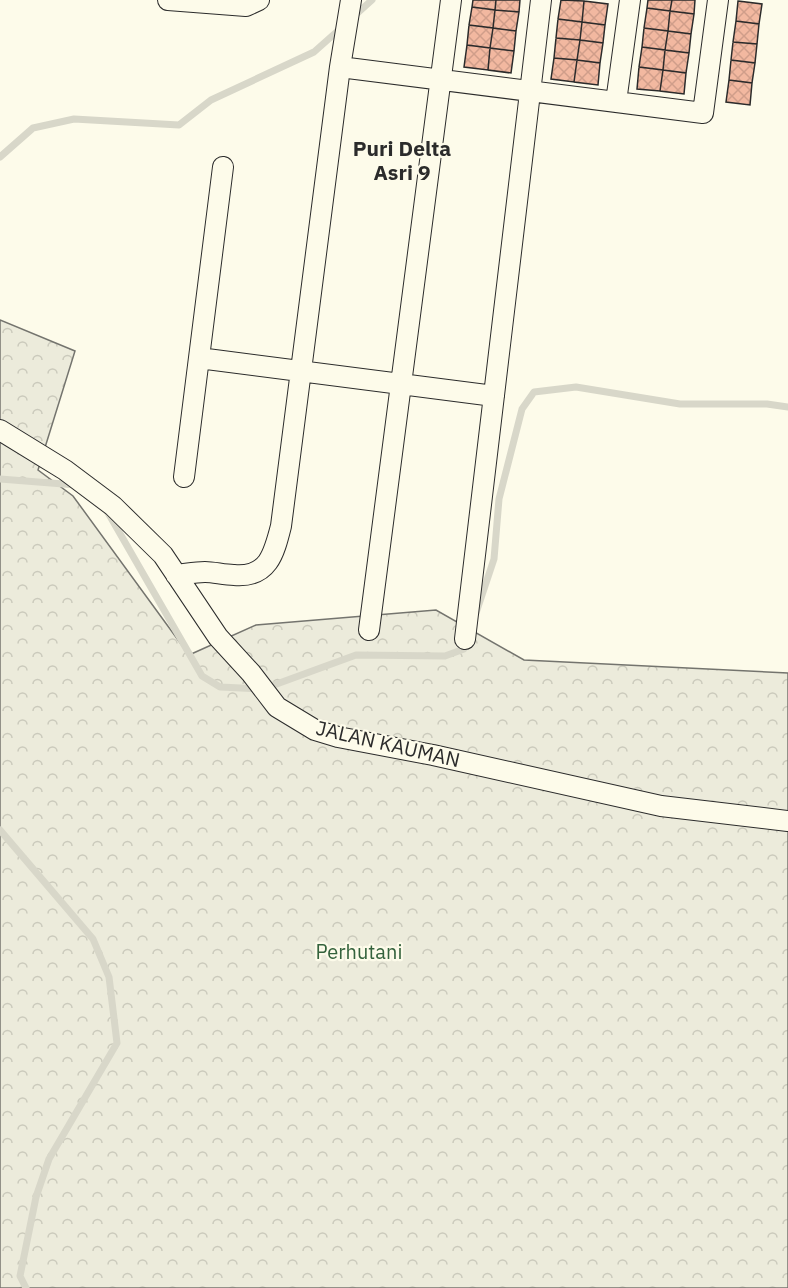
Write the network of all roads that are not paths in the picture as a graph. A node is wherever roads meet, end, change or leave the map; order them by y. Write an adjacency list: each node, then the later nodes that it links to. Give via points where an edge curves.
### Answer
1 (168, 0): 2 (street)
2 (174, 0): 3 (street, via 246,6)
3 (259, 0)
4 (451, 0): 10 (street)
5 (541, 0): 11 (street)
6 (630, 0): 12 (street)
7 (718, 0): 12 (street, via 703,113)
8 (350, 4): 9 (street)
9 (342, 57): 10 (street); 15 (street)
10 (441, 79): 11 (street); 16 (street)
11 (530, 91): 12 (street); 17 (street)
12 (616, 102)
13 (223, 167): 14 (street)
14 (199, 358): 15 (street); 19 (street)
15 (301, 371): 16 (street); 20 (street, via 281,526 274,552 266,565 254,573)
16 (401, 384): 17 (street); 21 (street)
17 (494, 396): 22 (street)
18 (0, 430): 20 (street, JALAN KAUMAN, via 65,470 113,506 163,555)
19 (184, 477)
20 (176, 575): 23 (street, JALAN KAUMAN, via 218,637 277,707 315,730 661,806)
21 (369, 630)
22 (465, 639)
23 (788, 822)

